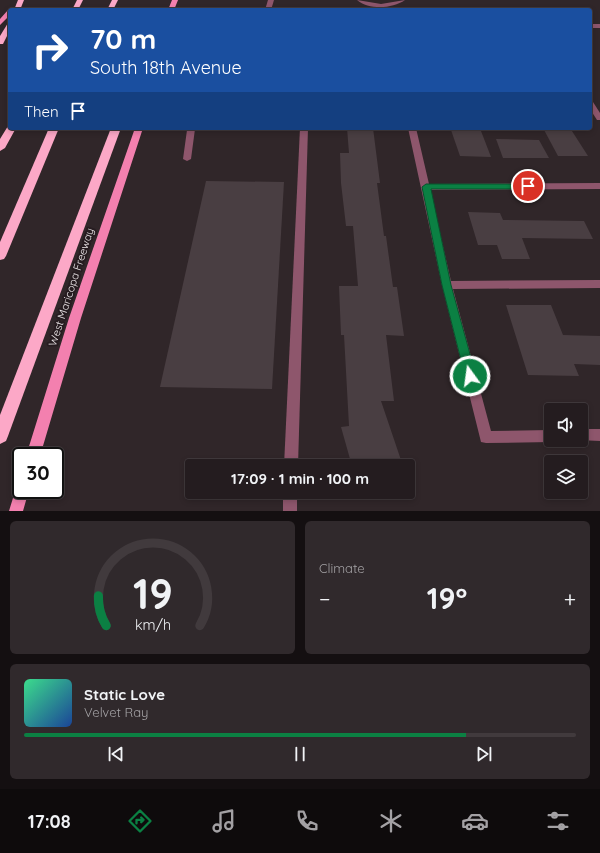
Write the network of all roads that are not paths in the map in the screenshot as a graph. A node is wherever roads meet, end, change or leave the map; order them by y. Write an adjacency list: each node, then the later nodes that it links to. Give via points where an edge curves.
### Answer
1 (20, 0): 4 (main road)
2 (360, 0): 3 (street, via 383,5)
3 (402, 0)
4 (13, 8)
5 (8, 13): 6 (main road)
6 (0, 23)
7 (8, 28): 8 (highway)
8 (0, 42)
9 (592, 107): 10 (street)
10 (600, 118)
11 (10, 130): 18 (highway)
12 (53, 130): 22 (highway)
13 (115, 130): 27 (highway)
14 (138, 130): 29 (main road, West Maricopa Freeway)
15 (191, 130): 19 (street)
16 (304, 130): 30 (street)
17 (412, 130): 21 (street)
18 (0, 148)
19 (187, 160)
20 (600, 186): 21 (street)
21 (426, 187): 24 (street)
22 (0, 256)
23 (600, 284): 24 (street)
24 (447, 285): 28 (street, via 486,437)
25 (588, 435): 26 (street)
26 (600, 435)
27 (0, 436)
28 (544, 436)
29 (35, 447)
30 (291, 459)
31 (19, 499): 33 (main road)
32 (290, 499): 34 (street)
33 (16, 511)
34 (290, 511)

